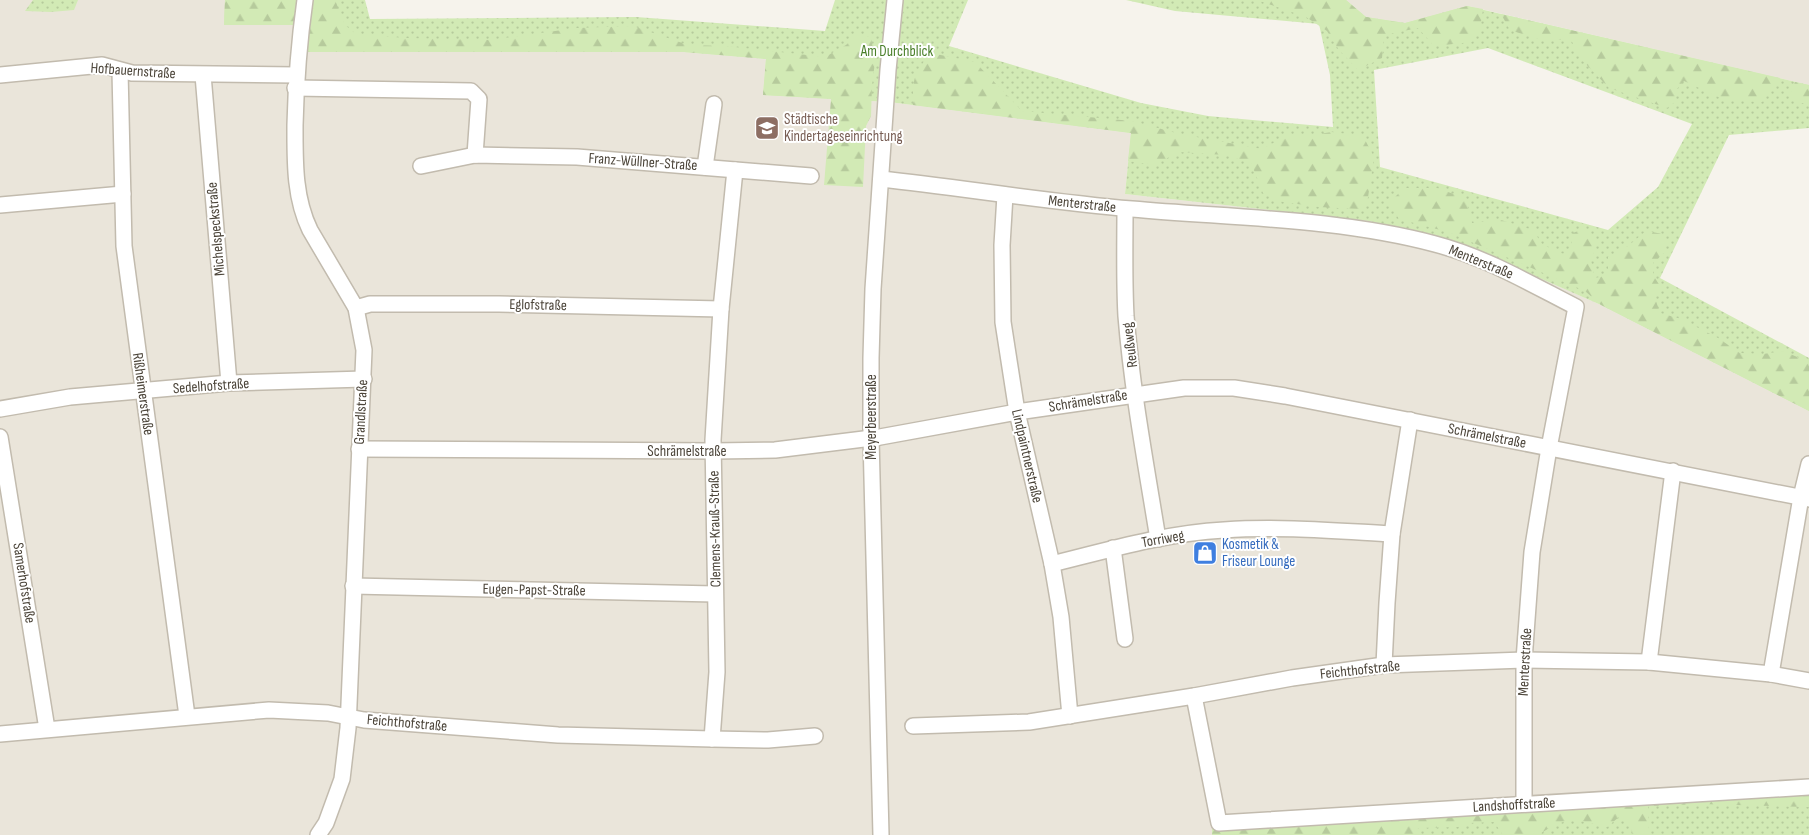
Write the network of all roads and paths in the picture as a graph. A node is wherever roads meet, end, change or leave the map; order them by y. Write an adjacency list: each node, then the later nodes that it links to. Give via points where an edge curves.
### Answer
1 (305, 0): 6 (street, Grandlstraße)
2 (895, 0): 13 (street, Meyerbeerstraße)
3 (120, 71): 4 (street, Hofbauernstraße); 5 (street, Hofbauernstraße, via 102,65); 14 (street, Rißheimerstraße)
4 (203, 75): 6 (street, Hofbauernstraße); 21 (street, Michelspeckstraße)
5 (0, 76)
6 (296, 82): 8 (street, via 471,92 479,99); 18 (street, Grandlstraße, via 294,167 305,219)
7 (714, 104): 10 (street)
8 (475, 155): 9 (street, Franz-Wüllner-Straße); 10 (street, Franz-Wüllner-Straße)
9 (422, 166)
10 (706, 167): 11 (street, Franz-Wüllner-Straße)
11 (735, 170): 12 (street, Franz-Wüllner-Straße); 19 (street, Clemens-Krauß-Straße)
12 (811, 176)
13 (881, 179): 15 (street, Menterstraße); 28 (street, Meyerbeerstraße, via 873,289)
14 (123, 194): 16 (street); 22 (street, Rißheimerstraße, via 124,246)
15 (1005, 195): 17 (street, Menterstraße); 25 (street, Lindpaintnerstraße, via 1003,322)
16 (0, 205)
17 (1125, 209): 23 (street, Reußweg, via 1126,316); 29 (street, Menterstraße, via 1293,222 1436,244 1516,276 1576,307)
18 (356, 308): 19 (street, Eglofstraße, via 370,304 450,304); 20 (street, Grandlstraße, via 364,350)
19 (722, 309): 31 (street, Clemens-Krauß-Straße)
20 (364, 380): 21 (street, Sedelhofstraße); 30 (street, Grandlstraße)
21 (229, 383): 22 (street, Sedelhofstraße)
22 (143, 392): 24 (street, Sedelhofstraße, via 70,398); 48 (street, Rißheimerstraße)
23 (1136, 394): 25 (street, Schrämelstraße); 26 (street, Schrämelstraße, via 1184,388 1234,388); 36 (street, Reußweg)
24 (0, 409)
25 (1017, 412): 28 (street, Schrämelstraße); 38 (street, Lindpaintnerstraße)
26 (1410, 420): 29 (street, Schrämelstraße); 35 (street)
27 (0, 437): 52 (street, Samerhofstraße)
28 (871, 438): 31 (street, Schrämelstraße, via 774,450); 59 (street, Meyerbeerstraße)
29 (1548, 448): 33 (street, Schrämelstraße); 42 (street, Menterstraße, via 1532,552)
30 (359, 449): 31 (street, Schrämelstraße); 39 (street, Grandlstraße)
31 (714, 451): 40 (street, Clemens-Krauß-Straße)
32 (1809, 464): 34 (street)
33 (1673, 471): 34 (street, Schrämelstraße); 43 (street)
34 (1805, 498): 45 (street)
35 (1392, 534): 36 (street, Torriweg, via 1281,529 1224,530); 44 (street)
36 (1158, 538): 37 (street, Torriweg)
37 (1113, 548): 38 (street, Torriweg); 41 (street)
38 (1052, 564): 50 (street, Lindpaintnerstraße, via 1061,617)
39 (353, 586): 40 (street, Eugen-Papst-Straße); 49 (street, Grandlstraße)
40 (716, 594): 55 (street, Clemens-Krauß-Straße, via 717,672)
41 (1125, 639)
42 (1524, 660): 43 (street, Feichthofstraße); 44 (street, Feichthofstraße); 57 (street, Menterstraße)
43 (1649, 662): 45 (street, Feichthofstraße)
44 (1384, 665): 47 (street, Feichthofstraße)
45 (1771, 674): 46 (street, Feichthofstraße)
46 (1809, 681)
47 (1194, 696): 50 (street, Feichthofstraße); 57 (street, Landshoffstraße, via 1219,822)
48 (188, 716): 49 (street, Feichthofstraße, via 269,710); 52 (street, Feichthofstraße)
49 (348, 716): 55 (street, Feichthofstraße, via 364,720 558,735); 58 (street, Grandlstraße, via 342,779 326,823)
50 (1070, 716): 51 (street, Feichthofstraße, via 1029,722)
51 (913, 726)
52 (47, 729): 53 (street, Feichthofstraße)
53 (0, 734)
54 (815, 736): 55 (street, Feichthofstraße, via 768,740)
55 (712, 739)
56 (1809, 787): 57 (street, Landshoffstraße)
57 (1524, 804)
58 (318, 835)
59 (881, 835)

